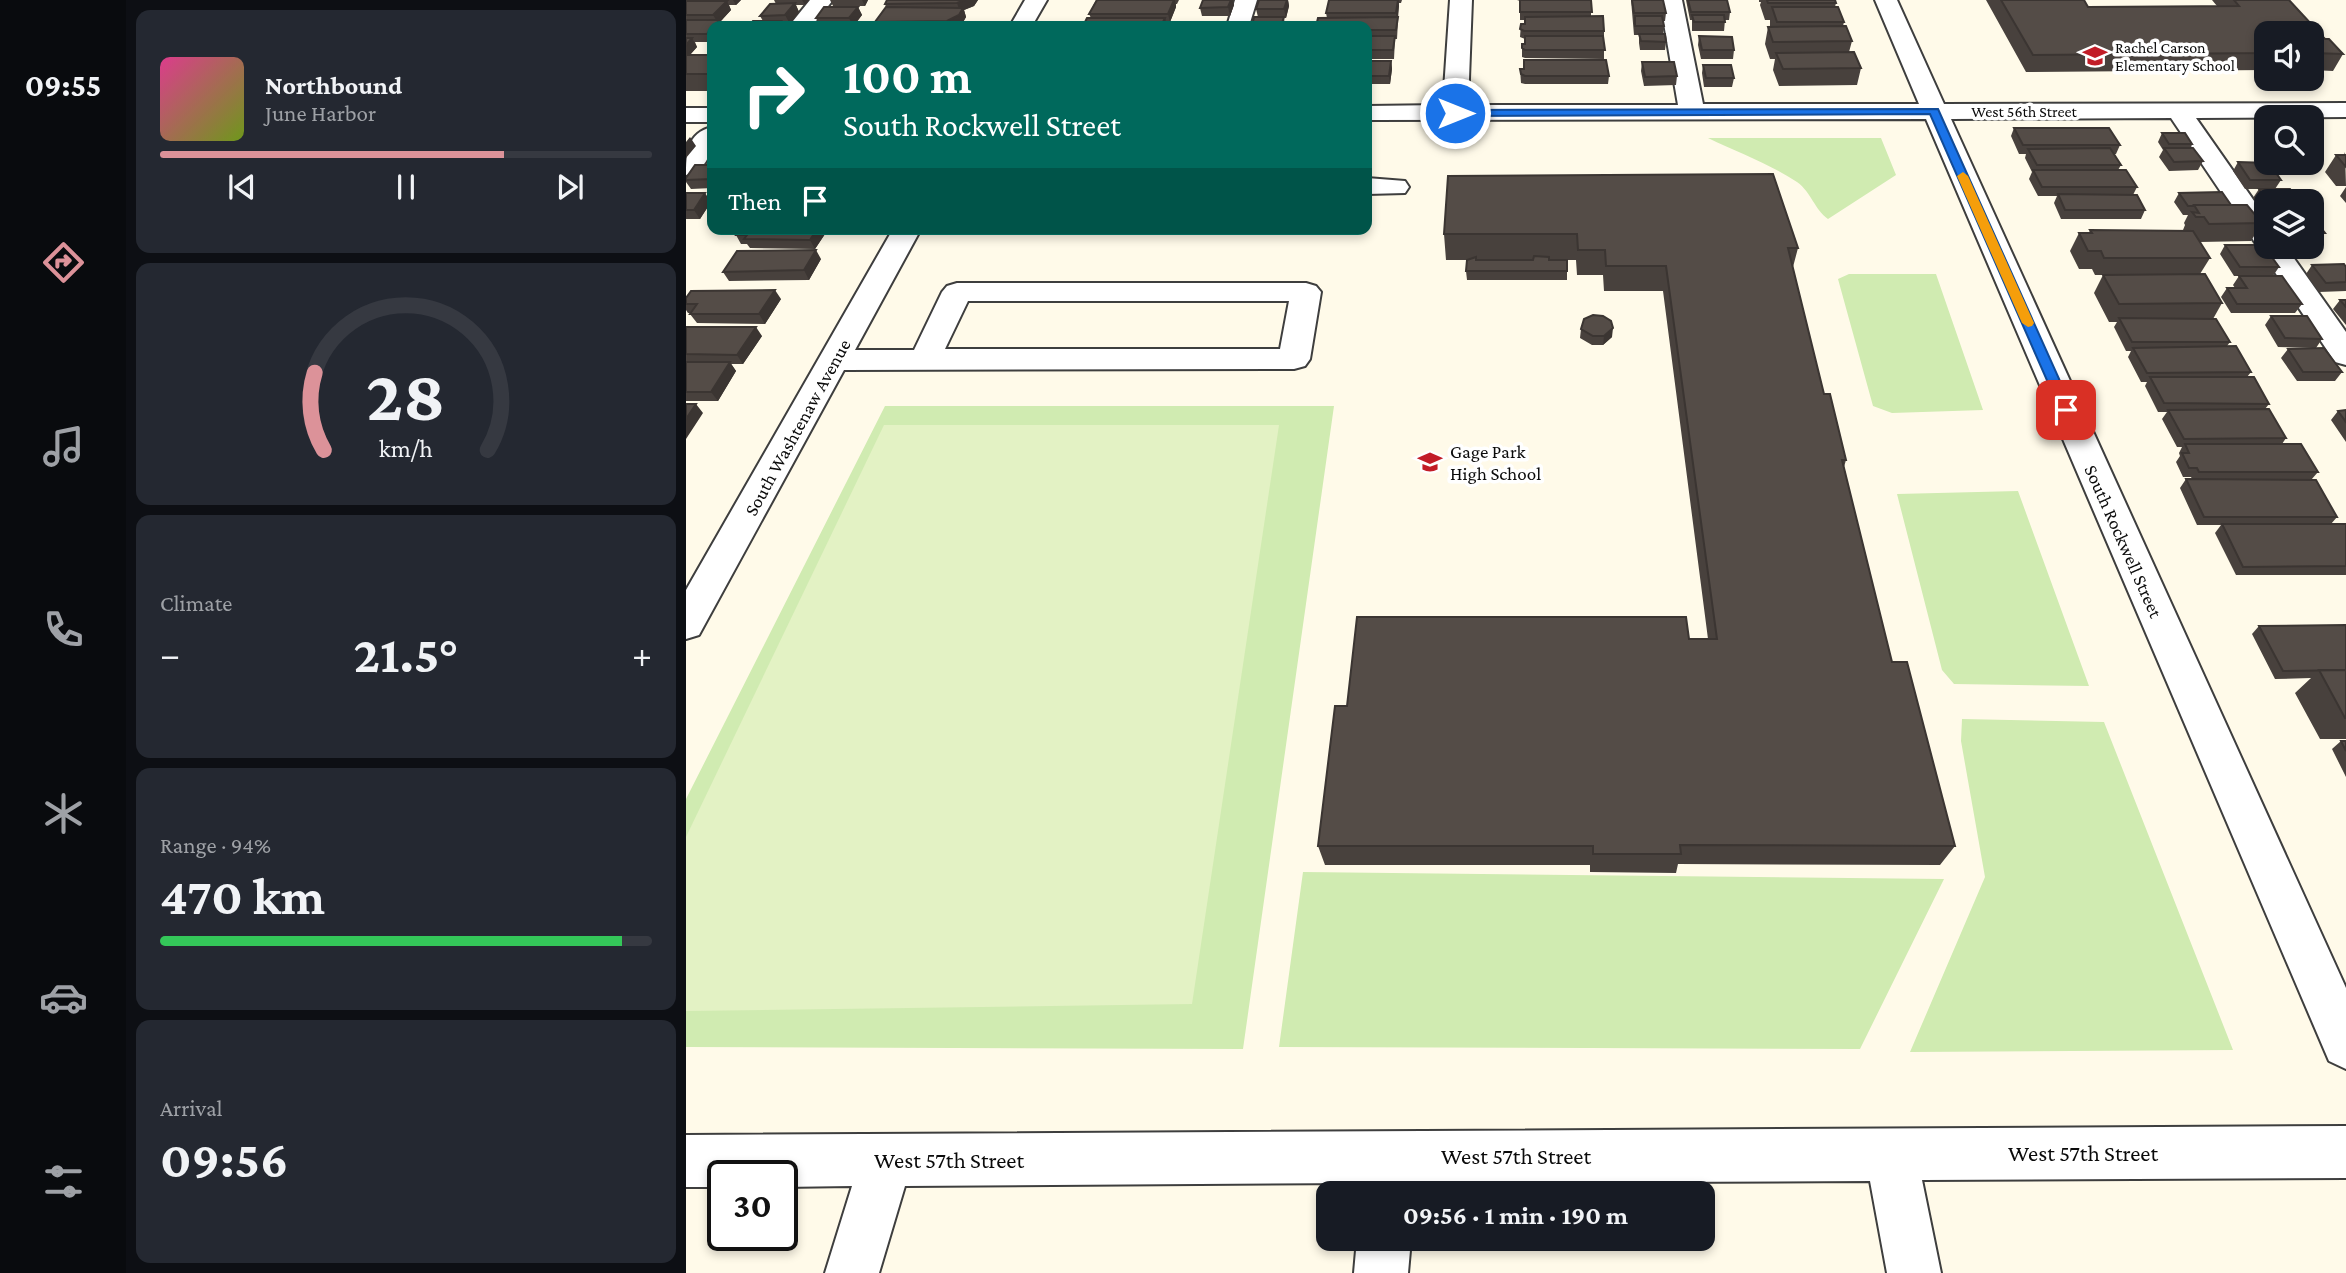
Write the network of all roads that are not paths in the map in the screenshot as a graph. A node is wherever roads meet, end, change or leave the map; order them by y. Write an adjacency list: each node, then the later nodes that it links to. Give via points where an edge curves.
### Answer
1 (822, 0): 7 (street)
2 (1035, 0): 8 (street)
3 (1246, 0): 9 (street)
4 (1461, 0): 15 (street)
5 (1671, 0): 13 (street)
6 (1886, 0): 12 (street, South Rockwell Street)
7 (804, 21)
8 (1024, 21)
9 (1240, 21)
10 (2178, 110): 11 (street, West 56th Street); 12 (street, West 56th Street); 22 (street)
11 (2346, 110)
12 (1934, 111): 13 (street, West 56th Street); 29 (street, South Rockwell Street)
13 (1692, 112): 15 (street, West 56th Street)
14 (1372, 113): 15 (street, West 56th Street)
15 (1455, 113)
16 (686, 115): 17 (street)
17 (707, 115)
18 (707, 141): 19 (street)
19 (686, 167)
20 (1372, 187): 21 (street)
21 (1396, 187)
22 (2254, 221)
23 (904, 235): 27 (street, South Washtenaw Avenue)
24 (2280, 259): 25 (street)
25 (2346, 355)
26 (925, 359): 26 (street, via 1294,359 1306,292 957,292); 27 (street)
27 (834, 360): 28 (street, South Washtenaw Avenue)
28 (686, 624)
29 (2346, 1044)
30 (2346, 1152): 31 (street, West 57th Street)
31 (1891, 1155): 34 (street, West 57th Street); 38 (street)
32 (686, 1161): 33 (street, West 57th Street)
33 (886, 1161): 34 (street, West 57th Street); 36 (street)
34 (1387, 1175)
35 (1383, 1251): 37 (street)
36 (852, 1273)
37 (1381, 1273)
38 (1914, 1273)

